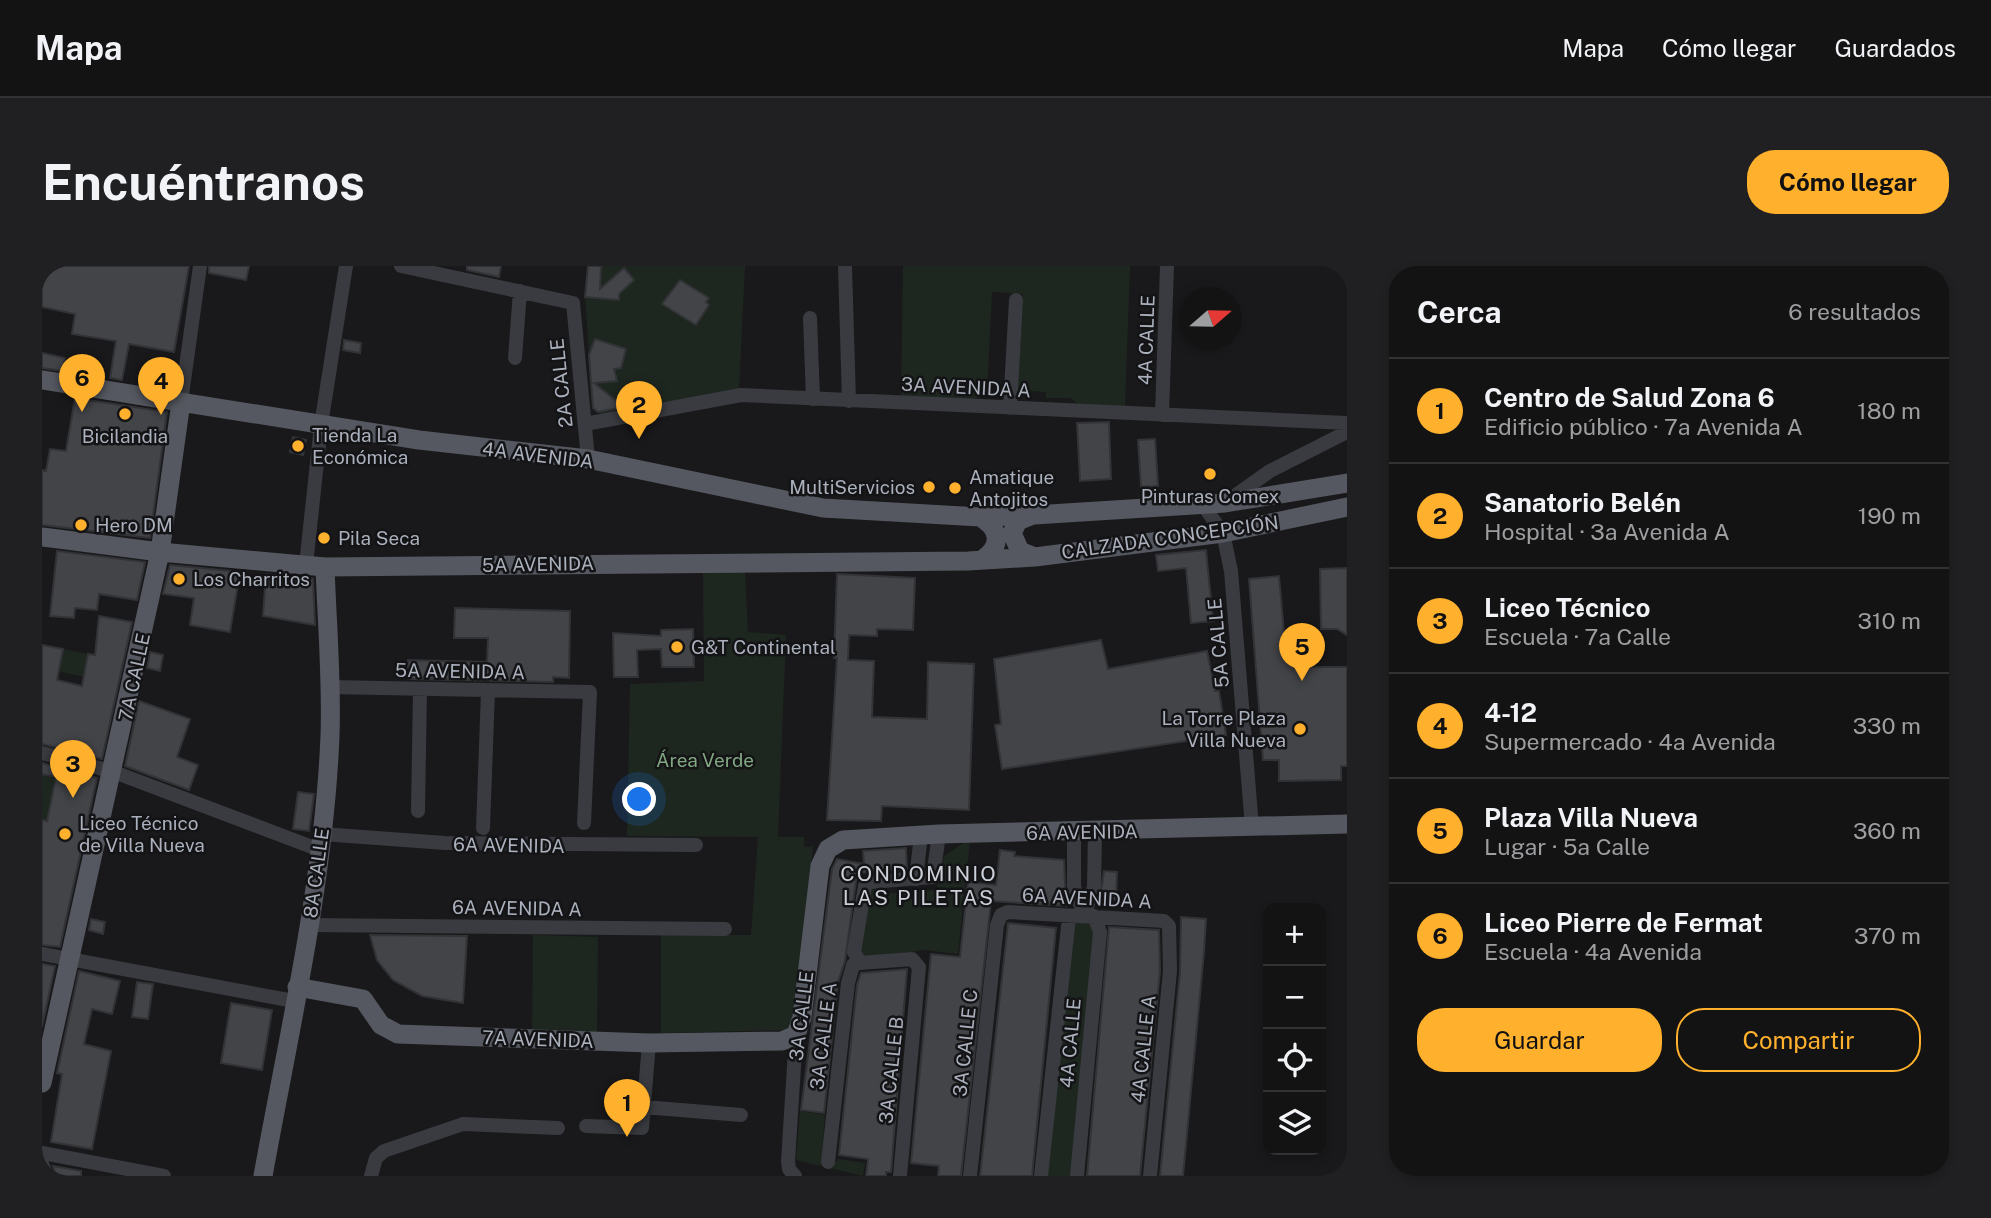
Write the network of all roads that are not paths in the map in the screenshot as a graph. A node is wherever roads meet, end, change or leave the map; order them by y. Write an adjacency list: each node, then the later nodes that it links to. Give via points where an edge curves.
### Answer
1 (200, 266): 13 (street, 7A CALLE)
2 (346, 266): 18 (street, 8A CALLE)
3 (401, 266): 6 (street)
4 (845, 266): 12 (street)
5 (1167, 266): 15 (street, 4A CALLE)
6 (520, 291): 9 (street); 16 (street, 2A CALLE, via 573,303)
7 (1016, 300): 14 (street)
8 (810, 318): 11 (street)
9 (515, 358)
10 (42, 380): 13 (main road, 4A AVENIDA)
11 (813, 399): 12 (street, 3A AVENIDA A); 16 (street, 3A AVENIDA A, via 741,395)
12 (849, 401): 14 (street, 3A AVENIDA A)
13 (181, 402): 18 (main road, 4A AVENIDA); 29 (main road, 7A CALLE)
14 (1010, 408): 15 (street, 3A AVENIDA A)
15 (1162, 415): 17 (street, 3A AVENIDA A)
16 (585, 424): 20 (street, 2A CALLE)
17 (1347, 424)
18 (321, 425): 20 (main road, 4A AVENIDA); 32 (street, 8A CALLE)
19 (1347, 432): 22 (street, via 1270,471)
20 (588, 459): 26 (main road, 4A AVENIDA, via 823,508)
21 (1347, 483): 22 (main road, CALZADA CONCEPCIÓN)
22 (1225, 503): 23 (main road, CALZADA CONCEPCIÓN)
23 (1202, 504): 25 (main road, CALZADA CONCEPCIÓN); 27 (street, 5A CALLE)
24 (1347, 507): 27 (main road, CALZADA CONCEPCIÓN)
25 (1034, 515): 26 (main road, 4A AVENIDA); 30 (main road, via 1018,521 1012,533 1020,551)
26 (980, 517): 31 (main road, via 994,528 997,539 993,551)
27 (1223, 533): 30 (main road, CALZADA CONCEPCIÓN); 42 (street, 5A CALLE, via 1231,571)
28 (42, 537): 29 (main road, 5A AVENIDA)
29 (160, 552): 32 (main road, 5A AVENIDA); 37 (main road, 7A CALLE)
30 (1035, 557): 31 (main road, 5A AVENIDA)
31 (983, 559): 32 (main road, 5A AVENIDA)
32 (315, 566): 33 (main road, 8A CALLE)
33 (330, 687): 34 (street, 5A AVENIDA A); 46 (main road, 8A CALLE)
34 (420, 690): 35 (street, 5A AVENIDA A); 38 (street)
35 (488, 691): 39 (street, 5A AVENIDA A, via 590,692); 41 (street)
36 (42, 753): 37 (street, 6A AVENIDA)
37 (114, 772): 46 (street, 6A AVENIDA); 56 (main road, 7A CALLE)
38 (418, 811)
39 (584, 823)
40 (1347, 824): 42 (main road, 6A AVENIDA)
41 (483, 828)
42 (1252, 828): 43 (main road, 6A AVENIDA)
43 (1095, 832): 44 (main road, 6A AVENIDA); 51 (street, 4A CALLE, via 1094,887)
44 (1074, 833): 45 (main road, 6A AVENIDA); 51 (street, 4A CALLE, via 1074,887)
45 (930, 835): 48 (main road, 6A AVENIDA, via 843,841); 49 (street); 49 (street, via 933,877)
46 (321, 842): 47 (street, 6A AVENIDA); 52 (main road, 8A CALLE)
47 (696, 845)
48 (823, 855): 59 (main road, 3A CALLE)
49 (916, 879): 57 (street, 3A CALLE A, via 868,883 863,890 854,952)
50 (1001, 915): 51 (street, 6A AVENIDA A); 75 (street, 3A CALLE C)
51 (1082, 916): 53 (street, 6A AVENIDA A, via 1161,921); 76 (street, 4A CALLE); 77 (street, 4A CALLE, via 1100,930)
52 (309, 925): 54 (street, 6A AVENIDA A); 58 (main road, 8A CALLE)
53 (1169, 927): 78 (street, 4A CALLE A, via 1170,971)
54 (725, 929)
55 (42, 954): 56 (street, 7A AVENIDA)
56 (70, 959): 58 (street, 7A AVENIDA); 61 (main road, 7A CALLE)
57 (860, 963): 67 (street, 3A CALLE A, via 853,965 848,983); 74 (street, 3A CALLE B, via 912,960 919,967)
58 (295, 994): 60 (main road, 7A AVENIDA, via 363,999 381,1025 398,1034); 71 (main road, 8A CALLE)
59 (796, 1035): 60 (main road, 7A AVENIDA, via 782,1041); 73 (street, 3A CALLE, via 788,1161)
60 (649, 1043): 62 (street)
61 (42, 1083)
62 (644, 1107): 63 (street); 64 (street, via 642,1128)
63 (741, 1115)
64 (586, 1125)
65 (558, 1128): 72 (street, via 463,1124 378,1156)
66 (42, 1153): 70 (street)
67 (828, 1162)
68 (42, 1164): 69 (street)
69 (47, 1176)
70 (164, 1176)
71 (263, 1176)
72 (371, 1176)
73 (795, 1176)
74 (900, 1176)
75 (970, 1176)
76 (1041, 1176)
77 (1077, 1176)
78 (1150, 1176)

